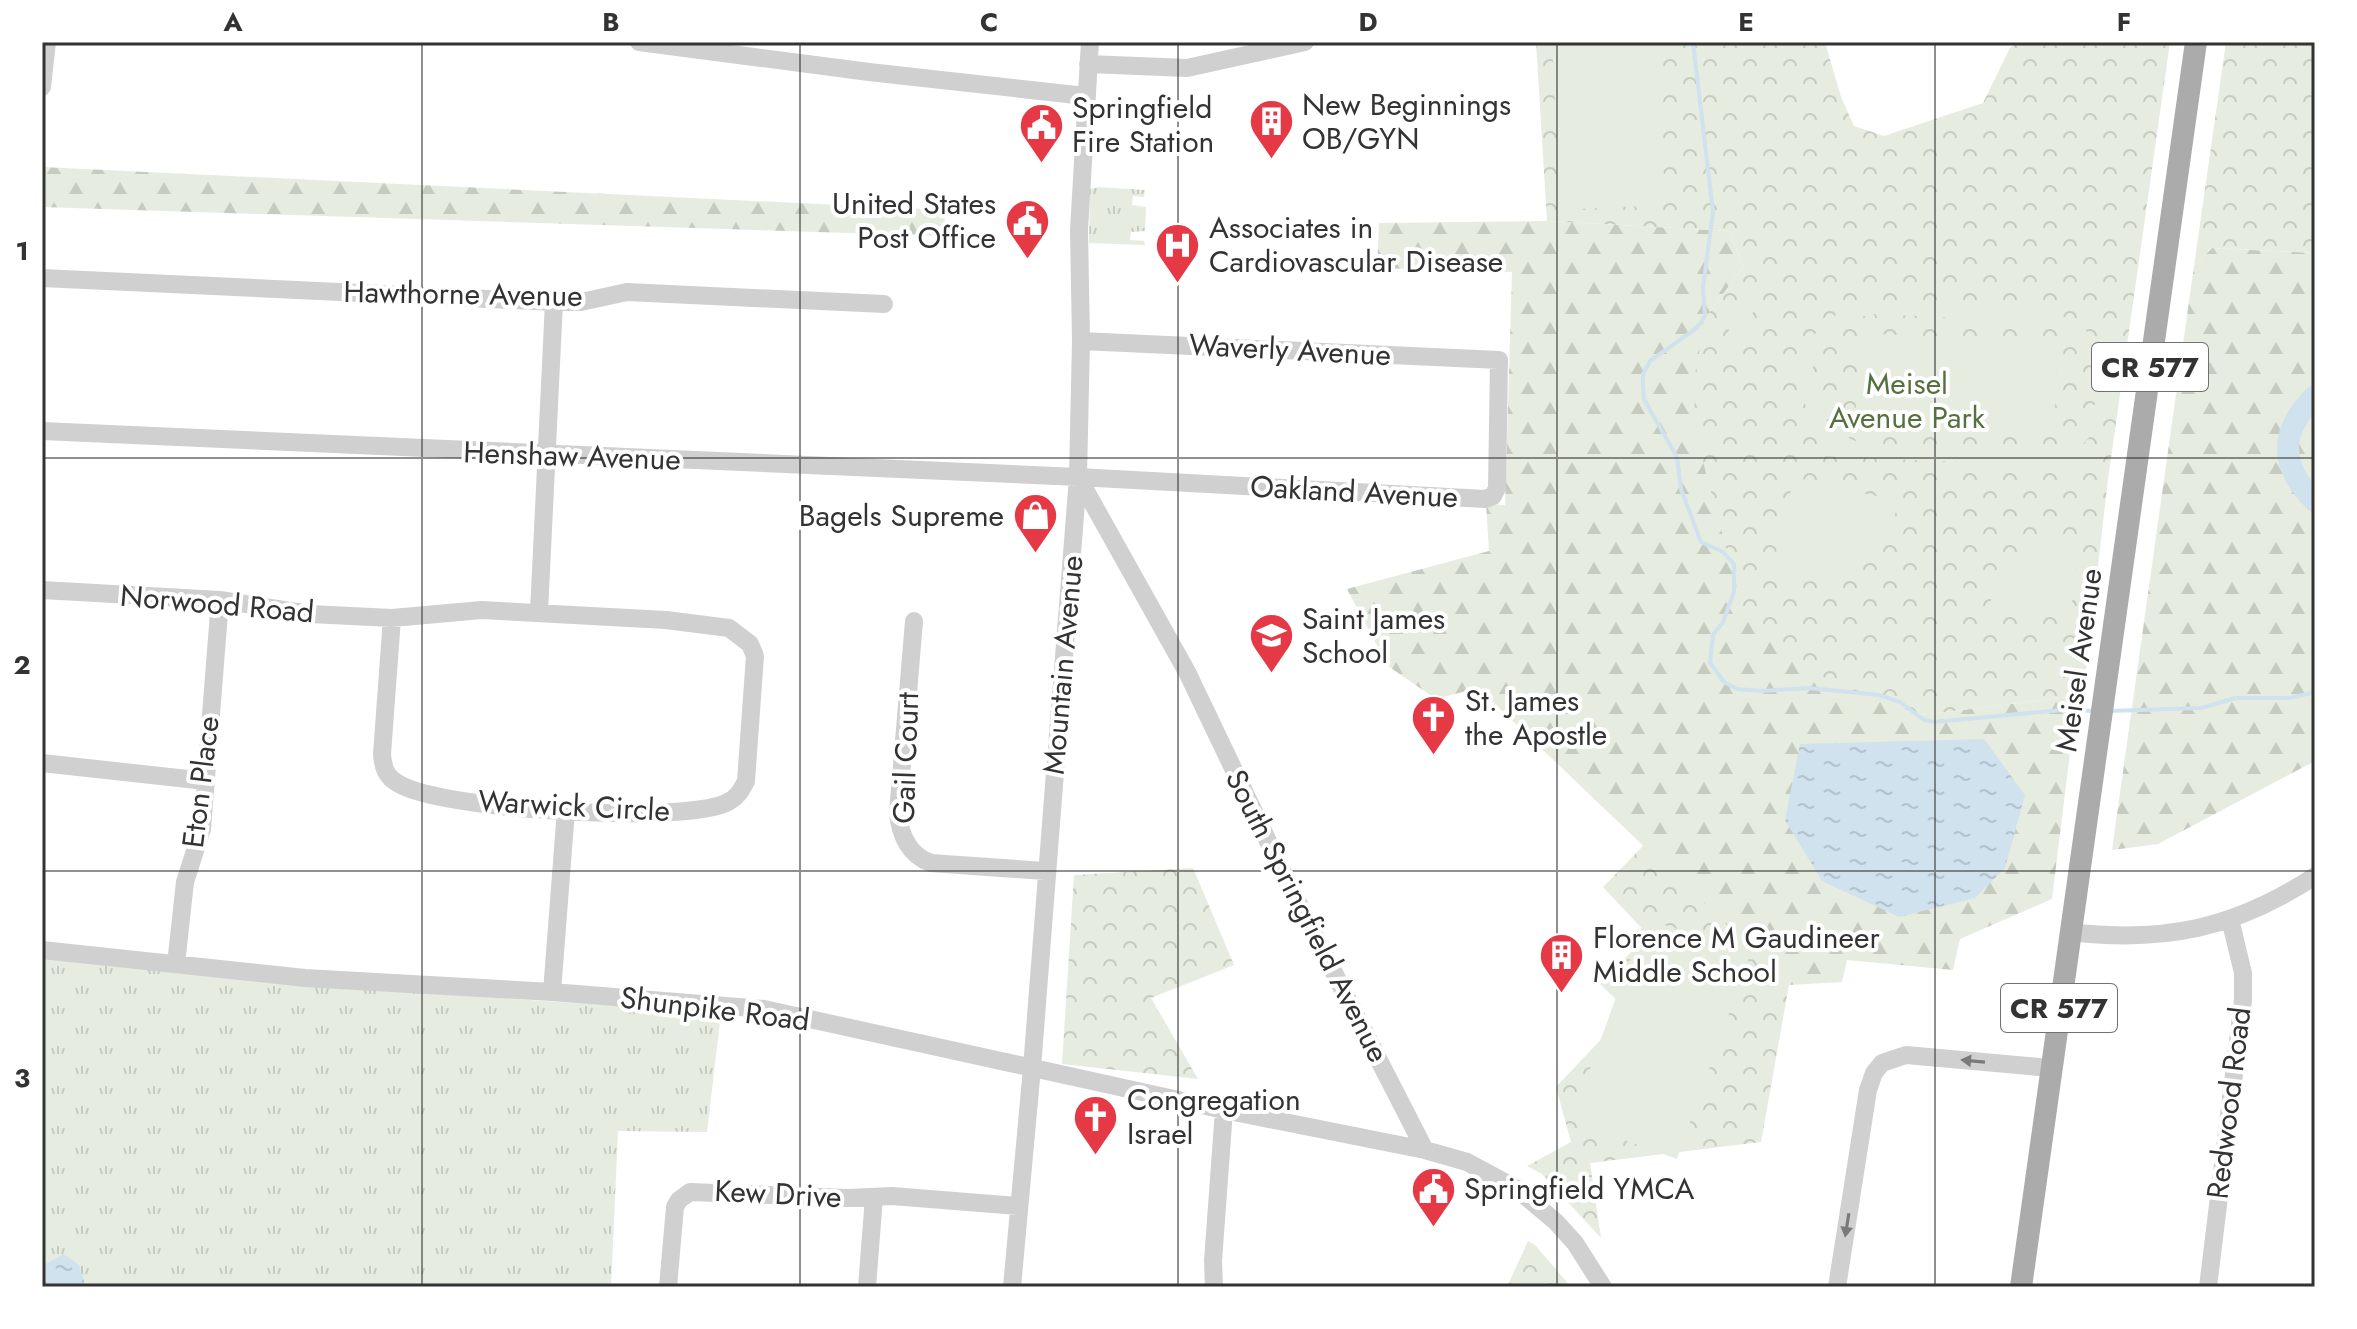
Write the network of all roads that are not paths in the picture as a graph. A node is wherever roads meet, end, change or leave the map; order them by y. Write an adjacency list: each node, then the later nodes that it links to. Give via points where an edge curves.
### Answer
1 (47, 42): 7 (street)
2 (639, 42): 8 (street)
3 (1090, 42): 6 (street, Mountain Avenue)
4 (1305, 42): 6 (street, via 1187,68)
5 (2196, 42): 28 (main road, Meisel Avenue / CR 577)
6 (1088, 64): 8 (street, Mountain Avenue)
7 (42, 87)
8 (1085, 96): 12 (street, Mountain Avenue)
9 (42, 278): 10 (street, Hawthorne Avenue)
10 (554, 302): 11 (street, Hawthorne Avenue, via 627,292); 15 (street)
11 (884, 304)
12 (1081, 341): 13 (street, Waverly Avenue); 16 (street, Mountain Avenue)
13 (1499, 360): 16 (street, Oakland Avenue, via 1497,488 1485,499)
14 (42, 431): 15 (street, Henshaw Avenue)
15 (548, 455): 16 (street, Henshaw Avenue); 19 (street)
16 (1078, 477): 25 (street, Mountain Avenue); 35 (street, South Springfield Avenue, via 1187,672)
17 (42, 590): 18 (street, Norwood Road)
18 (220, 600): 20 (street, Norwood Road, via 310,614); 23 (street, Eton Place)
19 (539, 612): 20 (street, Warwick Circle, via 482,610); 24 (street, Warwick Circle, via 729,628 750,644 755,656 746,781 733,798 664,813)
20 (392, 618): 24 (street, Warwick Circle, via 382,754 391,779 465,801)
21 (914, 621): 25 (street, Gail Court, via 898,813 902,836 931,863)
22 (42, 763): 23 (street)
23 (206, 781): 30 (street, Eton Place, via 202,829 185,882)
24 (566, 810): 31 (street)
25 (1045, 871): 32 (street, Mountain Avenue)
26 (2315, 876): 27 (street)
27 (2230, 919): 28 (street, via 2175,934 2114,937); 45 (street, Redwood Road, via 2243,973 2243,1000)
28 (2069, 932): 33 (main road, Meisel Avenue / CR 577)
29 (42, 950): 30 (street, Shunpike Road)
30 (176, 964): 31 (street, Shunpike Road, via 305,978)
31 (552, 992): 32 (street, Shunpike Road, via 764,1009)
32 (1032, 1068): 34 (street, Shunpike Road); 37 (street, Mountain Avenue)
33 (2050, 1068): 43 (street, one-way to 43, via 1906,1055 1882,1063 1868,1090); 44 (main road, Meisel Avenue / CR 577)
34 (1224, 1110): 35 (street, Shunpike Road); 41 (street)
35 (1425, 1150): 42 (street, via 1467,1162 1517,1189 1575,1243)
36 (874, 1197): 37 (street, Kew Drive); 38 (street, Kew Drive, via 690,1192 675,1207); 39 (street, Kew Drive)
37 (1018, 1206): 40 (street, Mountain Avenue)
38 (668, 1287)
39 (867, 1287)
40 (1012, 1287)
41 (1214, 1287)
42 (1603, 1287)
43 (1837, 1287)
44 (2021, 1287)
45 (2208, 1287)

